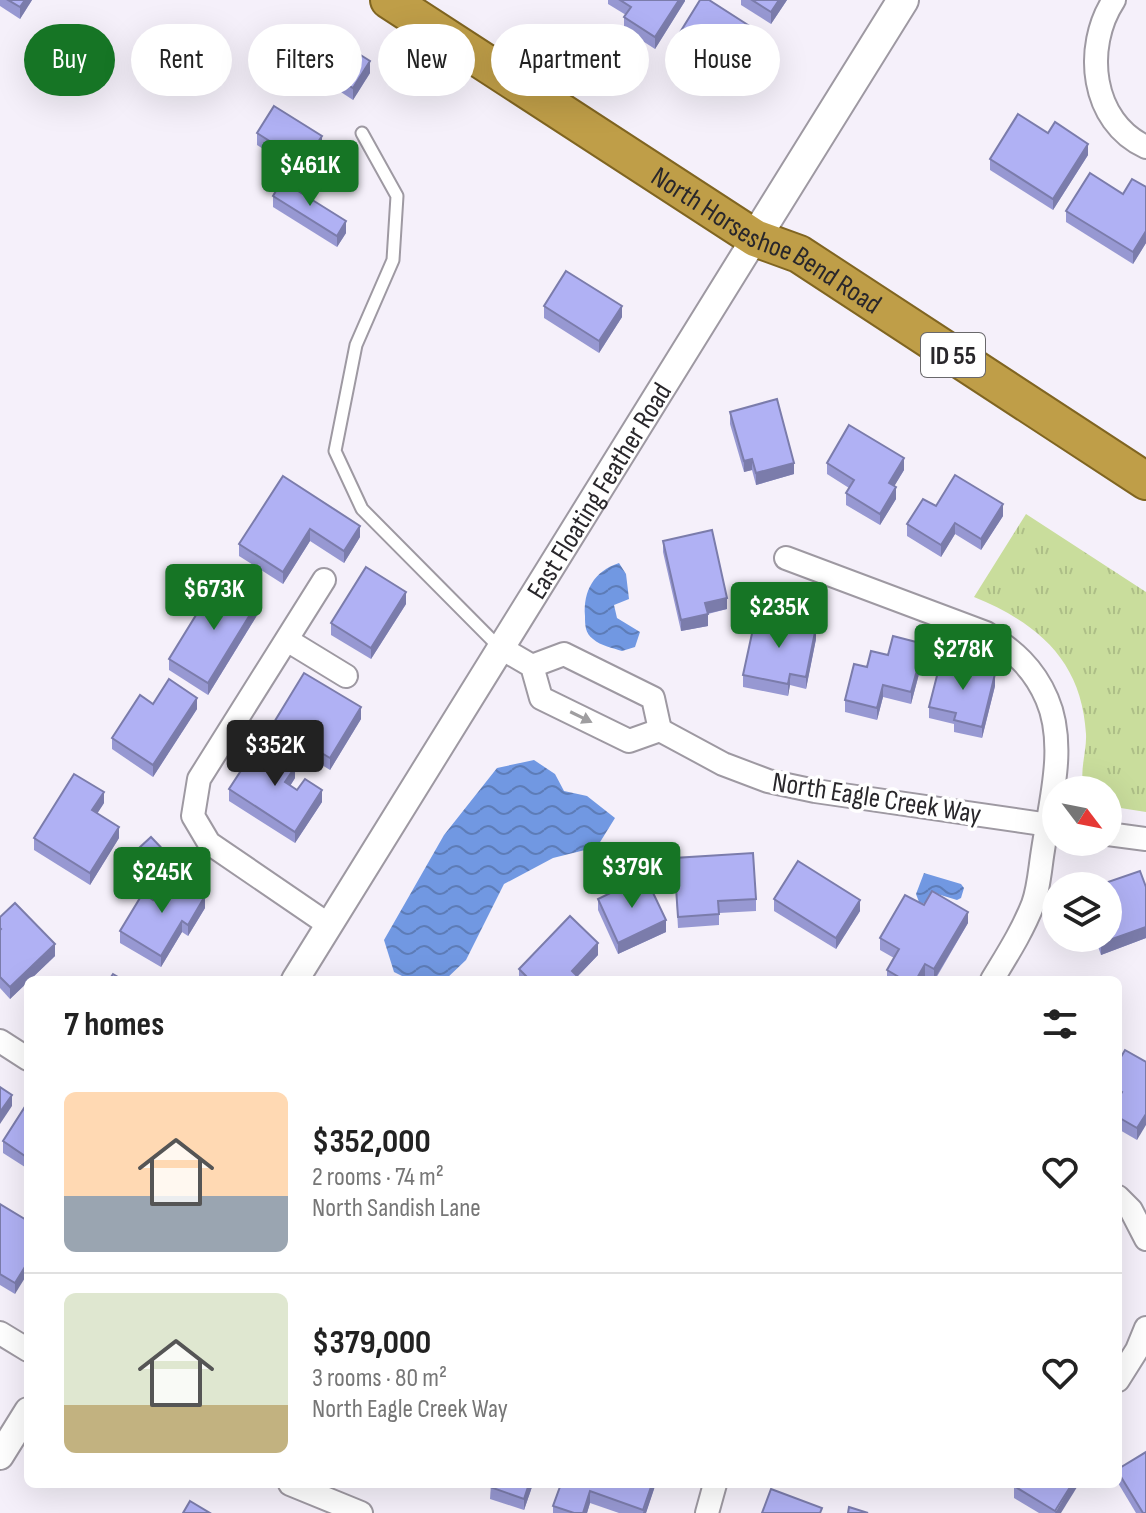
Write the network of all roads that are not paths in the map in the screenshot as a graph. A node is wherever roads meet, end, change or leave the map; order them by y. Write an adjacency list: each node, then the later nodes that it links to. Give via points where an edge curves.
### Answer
1 (389, 0): 6 (highway, North Horseshoe Bend Road / ID 55)
2 (903, 0): 6 (main road, East Floating Feather Road)
3 (1114, 0): 5 (street, via 1103,17 1094,64 1100,94 1130,140)
4 (362, 133): 11 (lane, via 397,196 393,260 356,345 335,451 362,509)
5 (1146, 147)
6 (755, 238): 7 (highway, North Horseshoe Bend Road / ID 55, via 799,254); 11 (street, East Floating Feather Road)
7 (1146, 481)
8 (786, 558): 15 (street, via 986,633 1012,650 1034,673 1048,701 1056,731)
9 (324, 580): 10 (street)
10 (287, 640): 13 (street); 20 (street, via 199,779 193,816 209,843)
11 (501, 648): 12 (street); 20 (street, East Floating Feather Road)
12 (532, 666): 14 (street, one-way to 14, via 541,698 629,741); 14 (street, via 564,654 653,698)
13 (346, 676)
14 (660, 730): 16 (street, North Eagle Creek Way, via 768,781)
15 (1054, 776)
16 (1042, 824)
17 (1122, 836): 18 (street)
18 (1146, 839)
19 (1044, 856): 22 (street, via 1035,900)
20 (329, 925): 21 (street, East Floating Feather Road)
21 (297, 976)
22 (994, 976)
23 (0, 1041): 24 (street)
24 (24, 1056)
25 (1122, 1201): 26 (street)
26 (1146, 1239)
27 (1146, 1328): 30 (street)
28 (0, 1333): 29 (street)
29 (24, 1348)
30 (1122, 1374)
31 (24, 1417): 32 (street)
32 (0, 1456)
33 (300, 1488): 35 (street)
34 (714, 1488): 36 (street)
35 (361, 1513)
36 (707, 1513)

